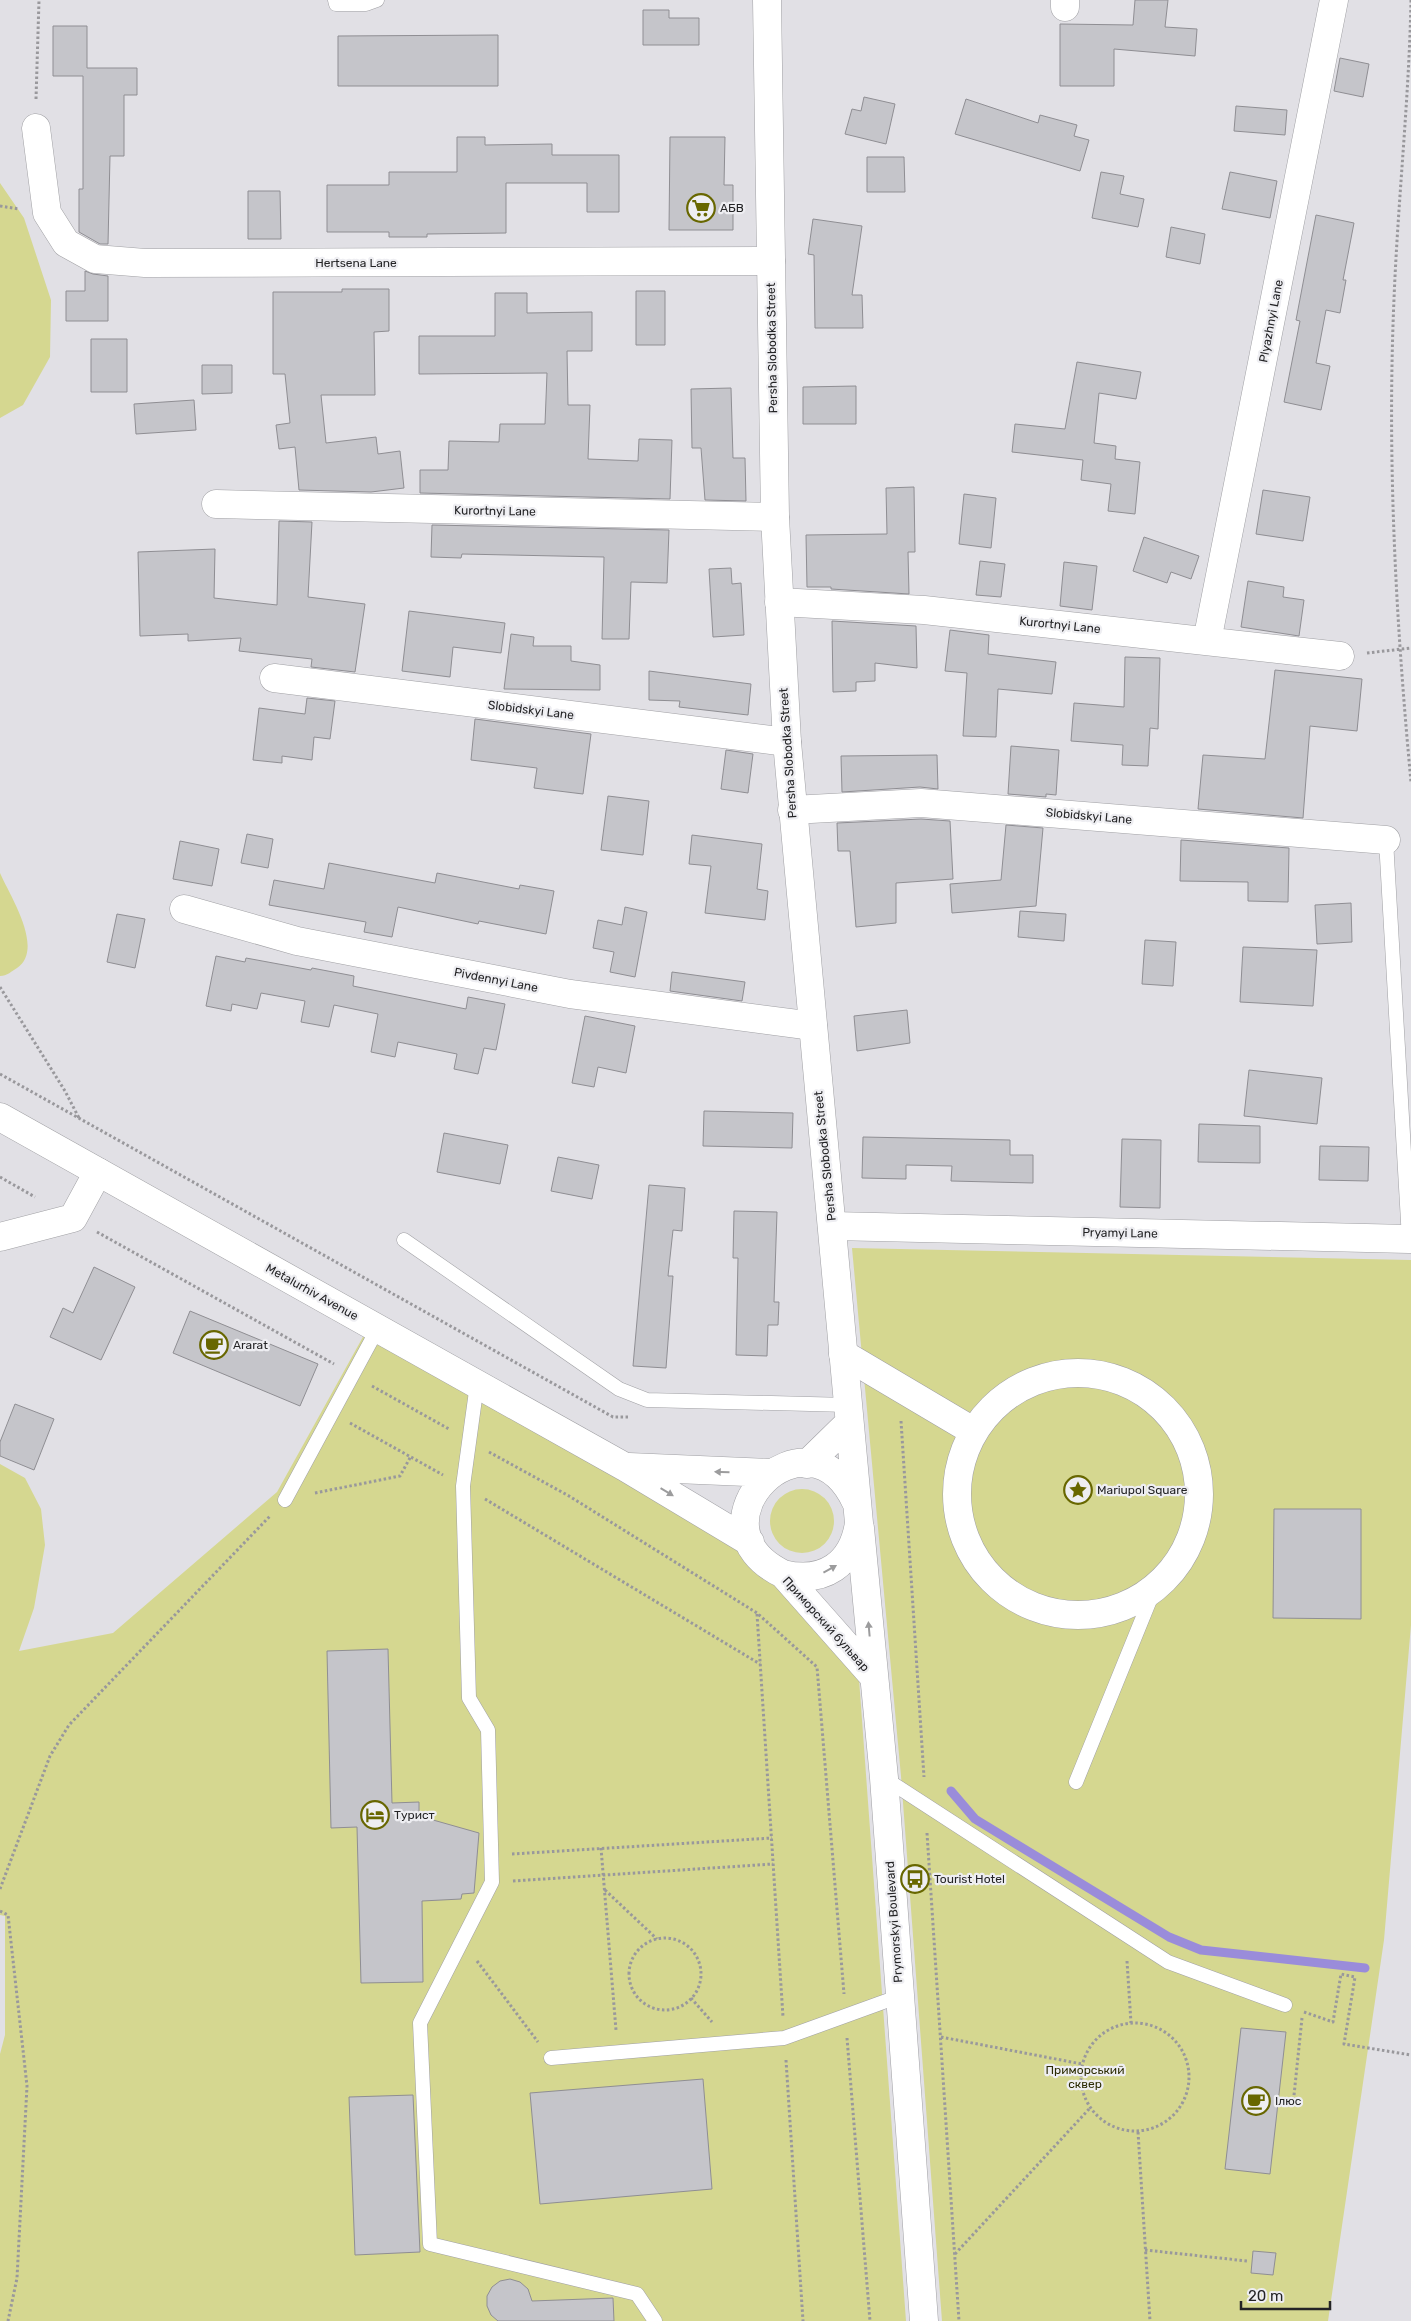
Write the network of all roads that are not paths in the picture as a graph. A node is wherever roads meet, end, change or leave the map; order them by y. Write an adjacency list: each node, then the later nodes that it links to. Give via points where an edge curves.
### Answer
1 (336, 0): 2 (lane, via 336,4 366,4)
2 (377, 0)
3 (767, 0): 6 (street, Persha Slobodka Street)
4 (1334, 0): 10 (street, Plyazhnyi Lane)
5 (36, 128): 6 (street, Hertsena Lane, via 47,213 66,243 95,259 145,264)
6 (771, 261): 8 (street, Persha Slobodka Street)
7 (216, 504): 8 (street, Kurortnyi Lane)
8 (775, 517): 9 (street, Persha Slobodka Street)
9 (779, 602): 10 (street, Kurortnyi Lane, via 924,610); 13 (street, Persha Slobodka Street)
10 (1207, 641): 11 (street, Kurortnyi Lane)
11 (1340, 656)
12 (274, 678): 13 (street, Slobidskyi Lane)
13 (787, 742): 14 (street, Persha Slobodka Street)
14 (792, 810): 15 (street, Slobidskyi Lane, via 921,803); 17 (street, Persha Slobodka Street)
15 (1386, 840): 22 (lane)
16 (184, 909): 17 (street, Pivdennyi Lane, via 297,941 570,994)
17 (813, 1026): 20 (street, Persha Slobodka Street)
18 (0, 1117): 19 (street, Metalurhiv Avenue)
19 (98, 1172): 21 (street, via 73,1218); 24 (street, Metalurhiv Avenue)
20 (832, 1226): 22 (street, Pryamyi Lane); 25 (street, Persha Slobodka Street)
21 (0, 1237)
22 (1409, 1239)
23 (404, 1240): 27 (lane, via 618,1389 647,1400)
24 (378, 1328): 26 (street, Metalurhiv Avenue); 32 (lane)
25 (843, 1354): 27 (street, Persha Slobodka Street); 28 (street)
26 (477, 1384): 30 (street, Metalurhiv Avenue); 43 (lane, via 463,1486 469,1698 488,1730 492,1882 420,2023 430,2244 637,2294)
27 (849, 1414): 29 (street); 33 (street, Persha Slobodka Street)
28 (973, 1431): 36 (street, via 958,1468 957,1508 967,1546 993,1582 1029,1606 1072,1616 1115,1611); 36 (street, via 999,1401 1024,1385 1071,1372 1115,1377 1154,1398 1183,1430 1199,1471 1199,1515 1183,1557)
29 (807, 1464): 31 (street, via 782,1467); 33 (street, via 832,1472 843,1481)
30 (625, 1467): 31 (street, one-way to 30); 34 (street, Metalurhiv Avenue, one-way to 34)
31 (771, 1474): 34 (street, Приморский бульвар, via 762,1480 750,1499 746,1520)
32 (285, 1500)
33 (858, 1513): 35 (street, one-way to 33, via 807,1578 839,1564 853,1546); 37 (street, Prymorskyi Boulevard, one-way to 33)
34 (750, 1542): 35 (street, Приморский бульвар, via 763,1562)
35 (783, 1574): 37 (street, Приморский бульвар)
36 (1154, 1590): 39 (lane)
37 (874, 1677): 38 (street, Prymorskyi Boulevard)
38 (884, 1778): 40 (street, Prymorskyi Boulevard); 41 (lane, via 1168,1962)
39 (1076, 1782)
40 (900, 1996): 42 (lane, via 784,2038); 44 (street, Prymorskyi Boulevard)
41 (1285, 2005)
42 (551, 2058)
43 (655, 2321)
44 (924, 2321)

